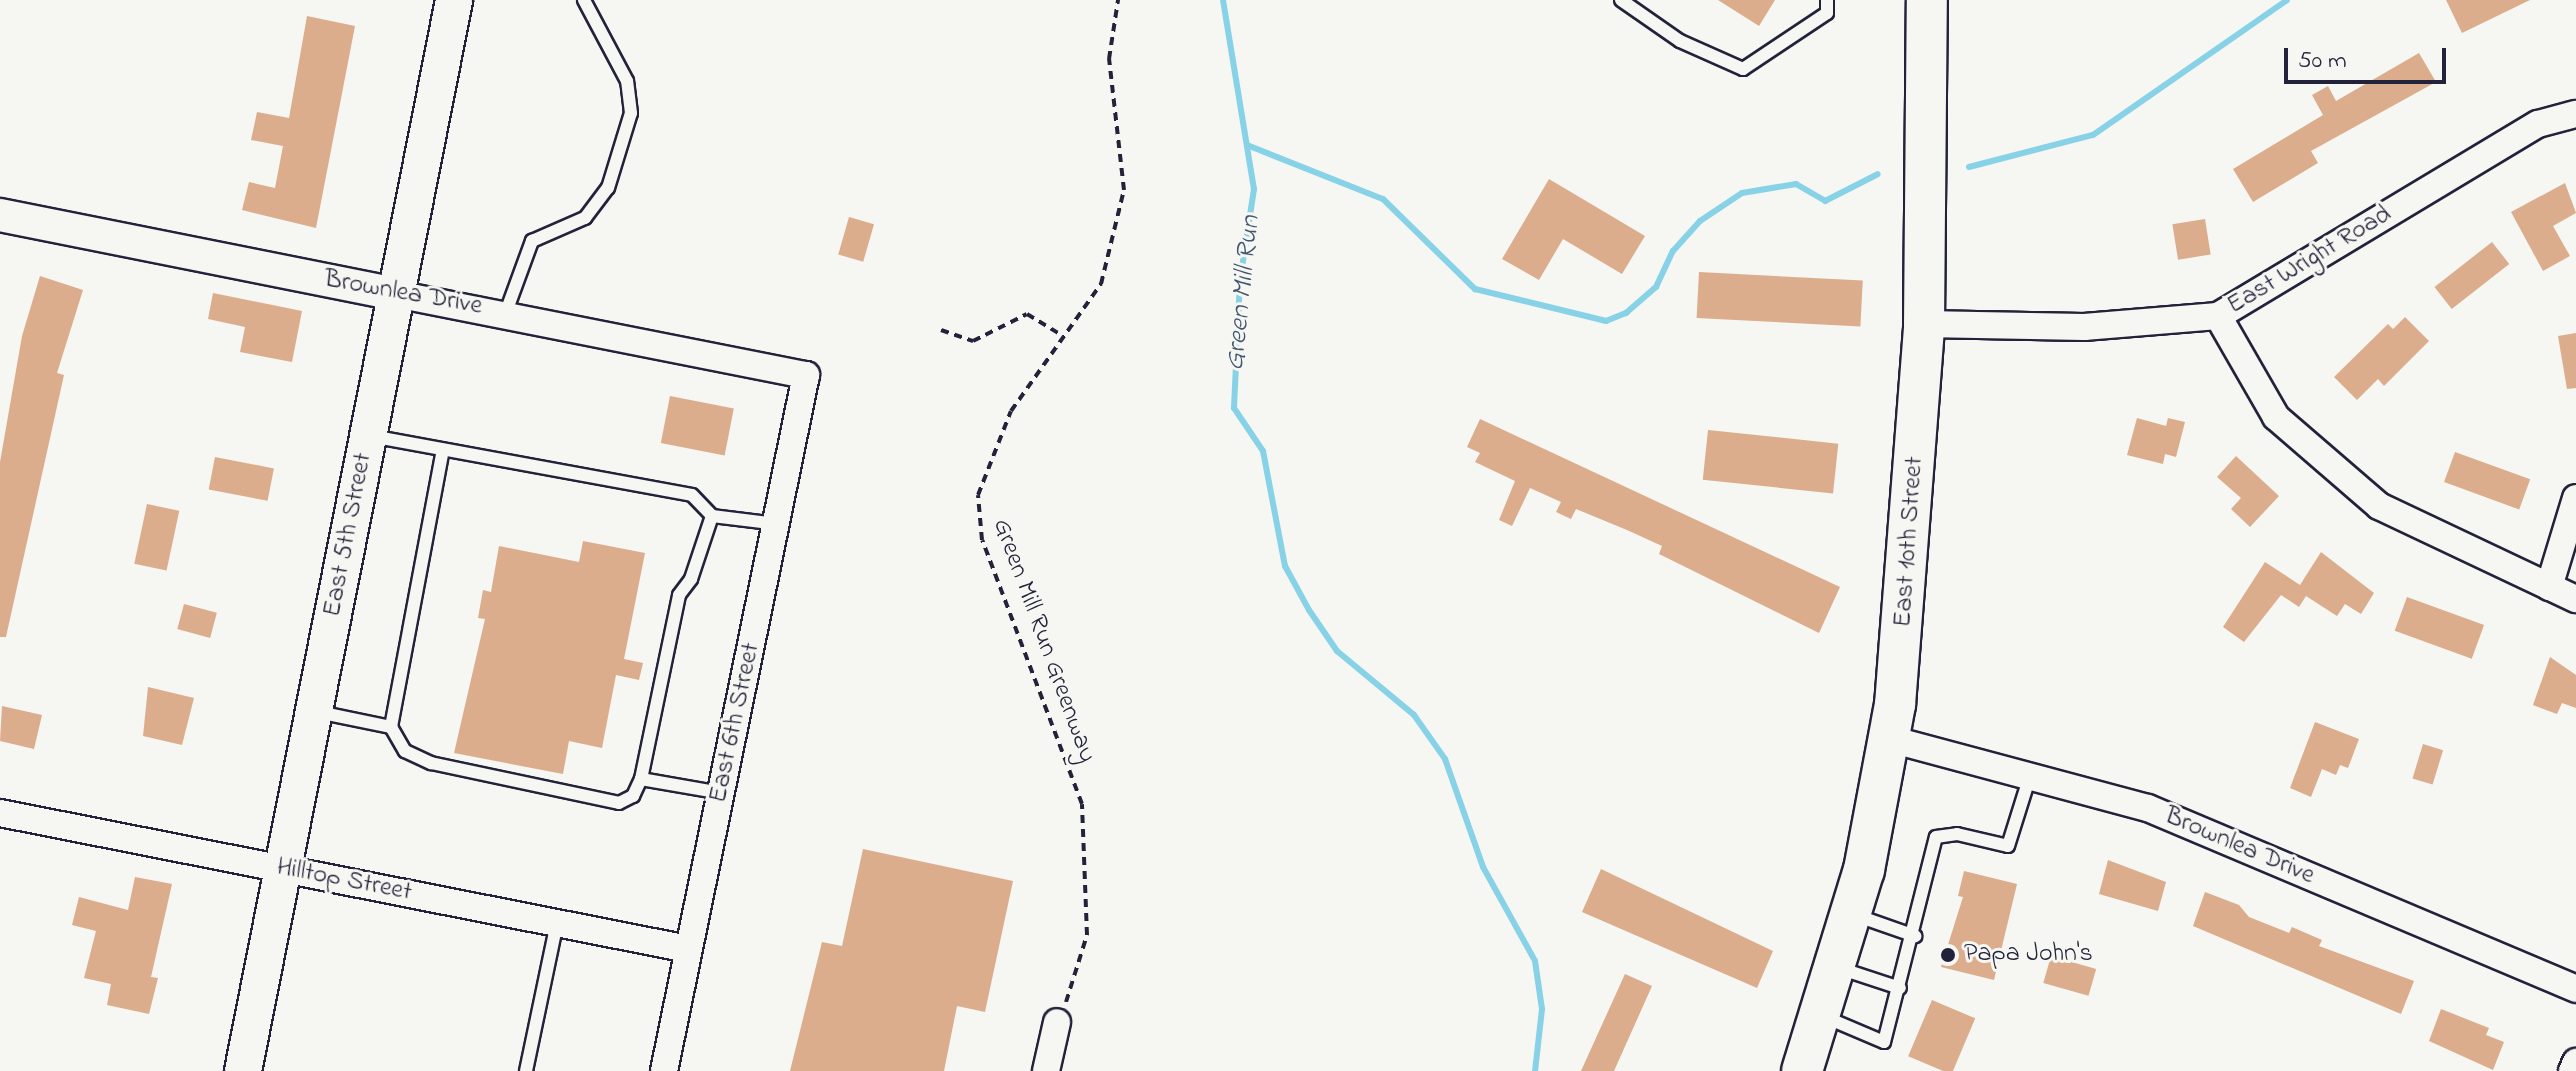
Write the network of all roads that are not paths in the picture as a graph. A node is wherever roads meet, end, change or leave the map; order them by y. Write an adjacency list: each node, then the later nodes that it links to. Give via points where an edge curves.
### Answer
1 (454, 0): 8 (main road, East 5th Street)
2 (584, 0): 9 (lane, via 627,81 631,113 608,188 585,218 532,241)
3 (1621, 0): 4 (lane, via 1680,41 1743,69 1827,13)
4 (1827, 0)
5 (1927, 0): 11 (main road, East 10th Street)
6 (2576, 114): 10 (street, East Wright Road, via 2538,124)
7 (0, 215): 8 (street, Brownlea Drive)
8 (396, 294): 9 (street, Brownlea Drive); 13 (main road, East 5th Street)
9 (506, 312): 12 (street, Brownlea Drive)
10 (2218, 316): 11 (street, East Wright Road, via 2084,327); 18 (street, via 2276,417 2379,506)
11 (1924, 324): 22 (main road, East 10th Street, via 1906,608)
12 (806, 375): 17 (street, East 6th Street)
13 (368, 435): 14 (lane); 20 (main road, East 5th Street)
14 (443, 450): 16 (lane, via 692,495); 21 (lane)
15 (2576, 498): 18 (street)
16 (712, 516): 17 (lane); 24 (lane, via 679,595)
17 (777, 524): 25 (street, East 6th Street)
18 (2549, 587): 19 (street)
19 (2576, 599)
20 (314, 711): 21 (lane); 27 (main road, East 5th Street)
21 (391, 727): 24 (lane, via 405,751 465,772 619,803 633,796)
22 (1890, 739): 23 (street, Brownlea Drive); 28 (main road, East 10th Street)
23 (2030, 776): 30 (lane, via 2008,846 1957,834 1936,837); 34 (street, Brownlea Drive, via 2148,808)
24 (641, 779): 25 (lane)
25 (721, 793): 31 (street, East 6th Street)
26 (0, 813): 27 (street, Hilltop Street)
27 (284, 869): 29 (street, Hilltop Street); 38 (main road, East 5th Street)
28 (1852, 914): 30 (lane); 32 (main road, East 10th Street)
29 (557, 923): 31 (street, Hilltop Street); 39 (lane)
30 (1915, 936): 33 (lane)
31 (688, 949): 40 (street, East 6th Street)
32 (1836, 967): 33 (lane); 35 (main road, East 10th Street)
33 (1900, 988): 35 (lane, via 1884,1042)
34 (2576, 989)
35 (1822, 1015): 42 (main road, East 10th Street)
36 (1057, 1022): 41 (street)
37 (2576, 1062): 43 (street)
38 (243, 1071)
39 (526, 1071)
40 (664, 1071)
41 (1046, 1071)
42 (1802, 1071)
43 (2572, 1071)

